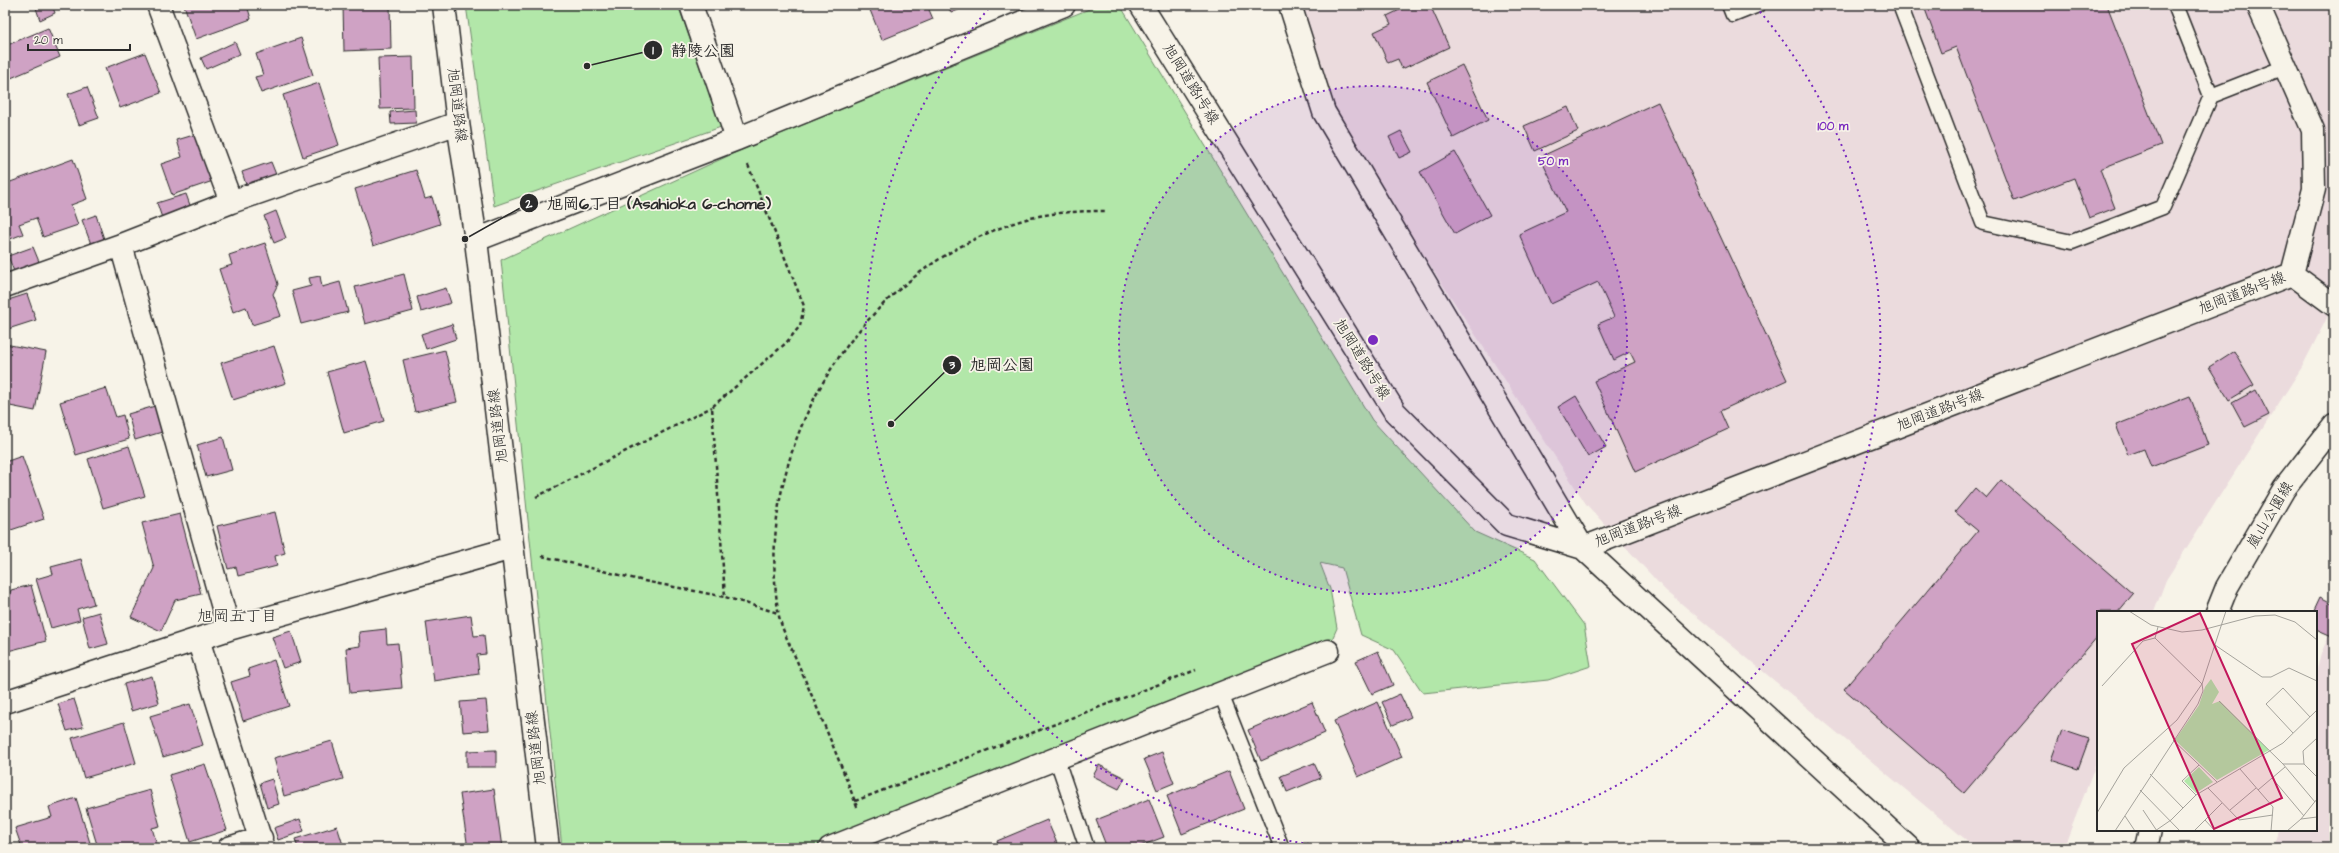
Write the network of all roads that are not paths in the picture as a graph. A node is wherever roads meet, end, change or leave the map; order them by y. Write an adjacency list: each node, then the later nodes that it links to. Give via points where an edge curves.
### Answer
1 (158, 5): 16 (street)
2 (444, 5): 14 (street, 旭岡道路線)
3 (691, 5): 15 (street)
4 (1064, 5): 15 (street)
5 (1141, 5): 24 (street, 旭岡道路1号線, via 1395,412 1507,526)
6 (1290, 5): 24 (street, via 1324,112)
7 (1730, 5): 8 (lane, via 1733,15)
8 (1758, 5)
9 (1900, 5): 13 (lane, via 1982,223 2072,242 2163,207)
10 (2175, 5): 13 (lane)
11 (2258, 5): 12 (street)
12 (2285, 67): 13 (lane); 19 (street, via 2312,130 2314,189)
13 (2211, 96)
14 (458, 123): 16 (street); 17 (street, 旭岡道路線)
15 (737, 139): 17 (street)
16 (231, 202): 18 (street)
17 (476, 240): 23 (street, 旭岡道路線)
18 (121, 245): 20 (street); 26 (street)
19 (2292, 274): 21 (street, 旭岡道路1号線); 24 (street, 旭岡道路1号線)
20 (5, 286)
21 (2334, 305)
22 (2334, 425): 25 (street, 嵐山公園線, via 2284,490 2227,587)
23 (512, 548): 26 (street); 35 (street, 旭岡道路線)
24 (1583, 548): 39 (street)
25 (2217, 611)
26 (229, 629): 27 (street)
27 (198, 639): 30 (street); 33 (street)
28 (1328, 651): 29 (street)
29 (1221, 694): 31 (street); 38 (lane)
30 (5, 702)
31 (1056, 757): 36 (street); 37 (lane)
32 (2150, 831): 40 (street)
33 (262, 843): 34 (street)
34 (228, 848)
35 (548, 848)
36 (830, 848)
37 (1087, 848)
38 (1282, 848)
39 (1909, 848)
40 (2146, 848)

